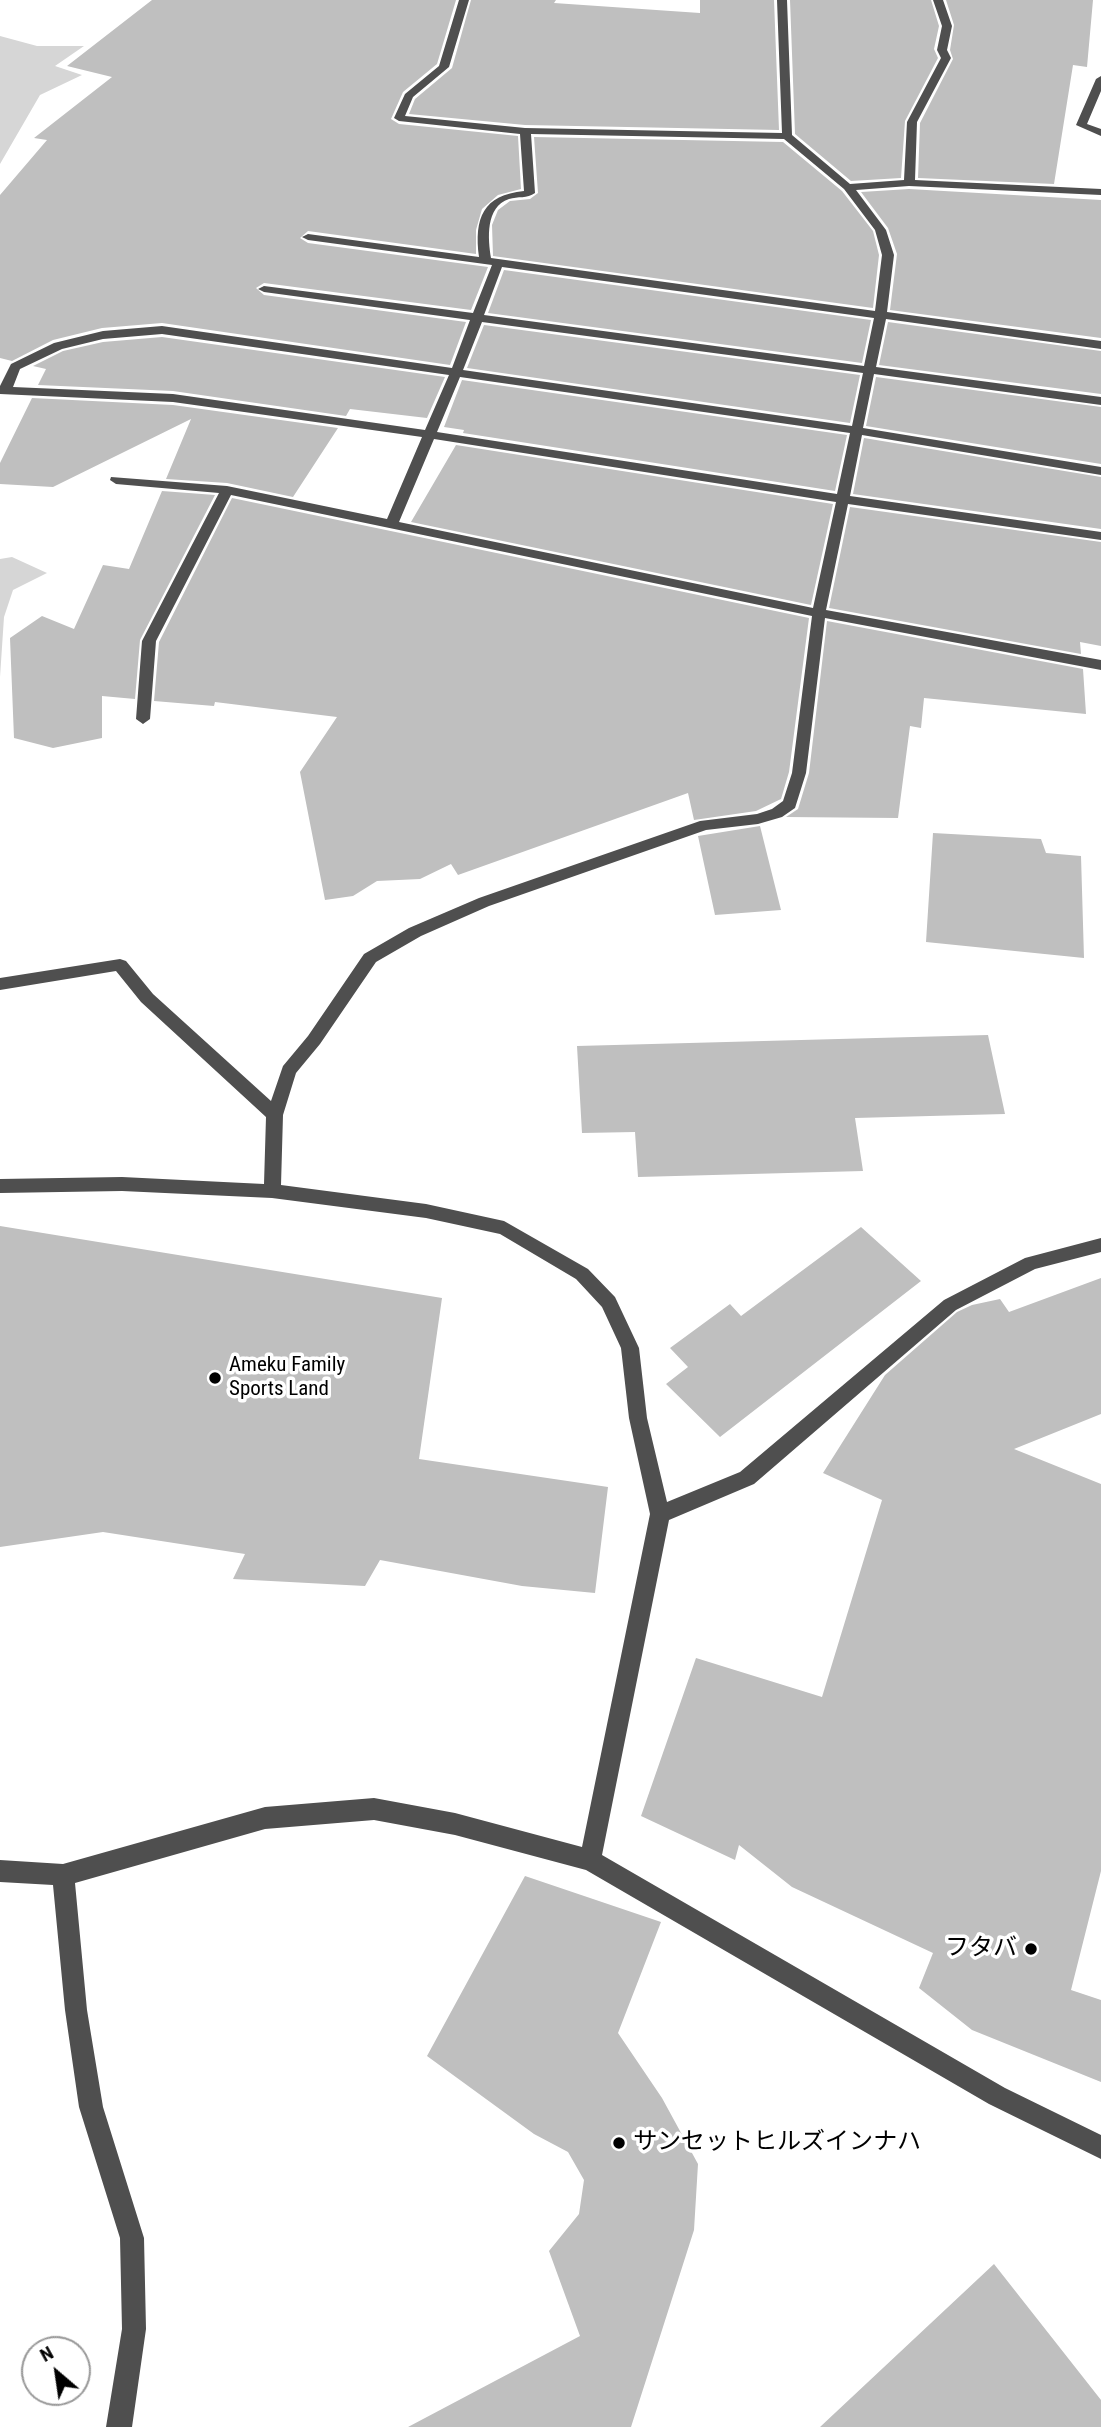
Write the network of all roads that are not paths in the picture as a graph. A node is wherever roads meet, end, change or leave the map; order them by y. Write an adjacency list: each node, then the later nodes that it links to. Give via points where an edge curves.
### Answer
1 (464, 0): 5 (street, via 444,67 409,96 399,118)
2 (782, 0): 7 (street)
3 (938, 0): 8 (street, via 947,26 942,50 946,58 912,122)
4 (1101, 79): 6 (street, via 1081,125)
5 (525, 131): 7 (street); 12 (street, via 530,193 502,198 489,211 482,236)
6 (1101, 133)
7 (787, 136): 9 (street)
8 (909, 183): 9 (street); 10 (street)
9 (848, 187): 15 (street, via 880,230 888,255)
10 (1101, 192)
11 (308, 237): 12 (street)
12 (485, 260): 13 (street)
13 (499, 261): 15 (street); 16 (street)
14 (264, 289): 16 (street)
15 (881, 313): 17 (street); 18 (street)
16 (479, 317): 18 (street); 19 (street)
17 (1101, 345)
18 (870, 370): 21 (street); 22 (street)
19 (456, 373): 20 (street, via 162,330 103,335 58,346 15,367); 22 (street); 23 (street)
20 (3, 390): 23 (street, via 173,398)
21 (1101, 401)
22 (856, 430): 24 (street); 27 (street)
23 (430, 435): 27 (street); 28 (street)
24 (1101, 471)
25 (116, 480): 26 (street)
26 (227, 491): 28 (street); 32 (street, via 149,641)
27 (842, 499): 29 (street); 30 (street)
28 (391, 525): 30 (street)
29 (1101, 536)
30 (819, 614): 31 (street); 34 (street, via 799,773 790,804 758,819 705,825 484,902 370,958 289,1071)
31 (1101, 665)
32 (143, 719)
33 (0, 984): 34 (street, via 120,965 147,998)
34 (275, 1115): 36 (street)
35 (0, 1186): 36 (street, via 122,1184)
36 (272, 1191): 38 (street, via 426,1211 504,1228 582,1274 609,1302 630,1348 638,1418)
37 (1101, 1245): 38 (street, via 1031,1264 950,1305 747,1478)
38 (660, 1514): 39 (street)
39 (590, 1860): 41 (street, via 455,1824 374,1809 265,1818); 42 (street, via 997,2096)
40 (0, 1871): 41 (street)
41 (63, 1875): 43 (street, via 91,2107 132,2238 134,2329)
42 (1101, 2147)
43 (119, 2427)

